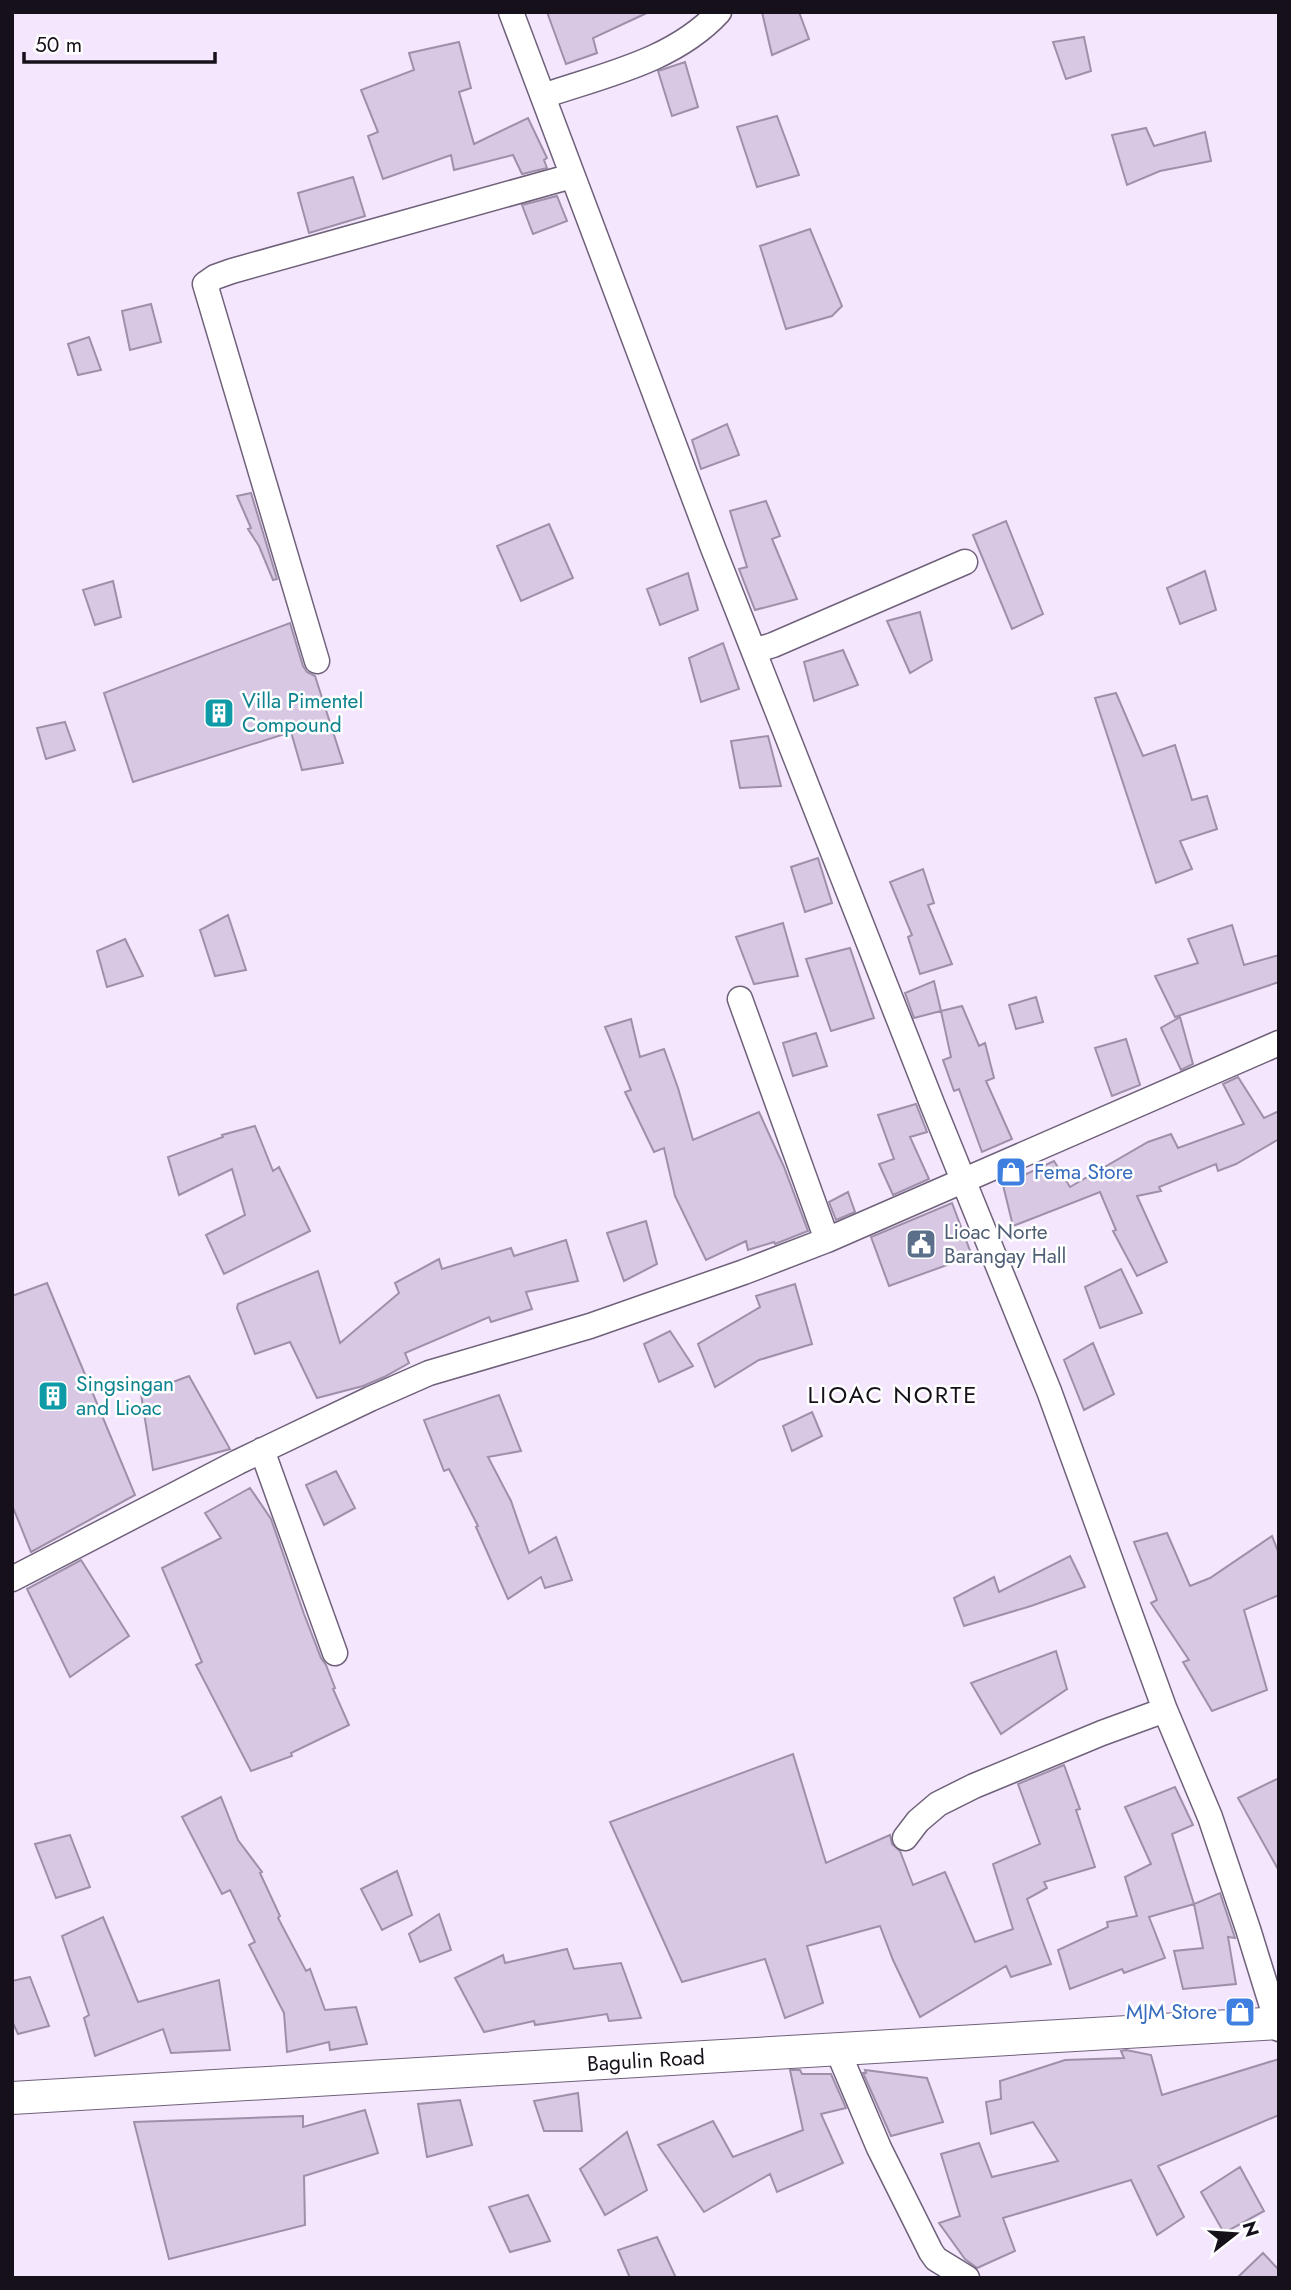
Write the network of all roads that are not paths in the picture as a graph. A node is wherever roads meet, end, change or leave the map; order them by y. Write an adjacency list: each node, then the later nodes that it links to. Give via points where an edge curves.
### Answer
1 (511, 12): 3 (street)
2 (719, 12): 3 (street, via 694,36 662,54)
3 (543, 96): 4 (street)
4 (572, 176): 6 (street); 7 (street, via 232,271 205,284)
5 (965, 562): 6 (street)
6 (754, 651): 10 (street)
7 (317, 661)
8 (740, 999): 11 (street)
9 (1277, 1048): 10 (street)
10 (964, 1179): 11 (street); 15 (street, via 1049,1391)
11 (827, 1240): 12 (street, via 590,1326 429,1373)
12 (262, 1450): 13 (street); 14 (street)
13 (12, 1580)
14 (335, 1653)
15 (1165, 1710): 16 (street, via 974,1786 938,1804); 17 (street, via 1210,1817)
16 (905, 1838)
17 (1278, 2025): 18 (main road, Bagulin Road)
18 (837, 2049): 19 (main road, Bagulin Road); 20 (street, via 931,2252)
19 (12, 2098)
20 (967, 2278)

